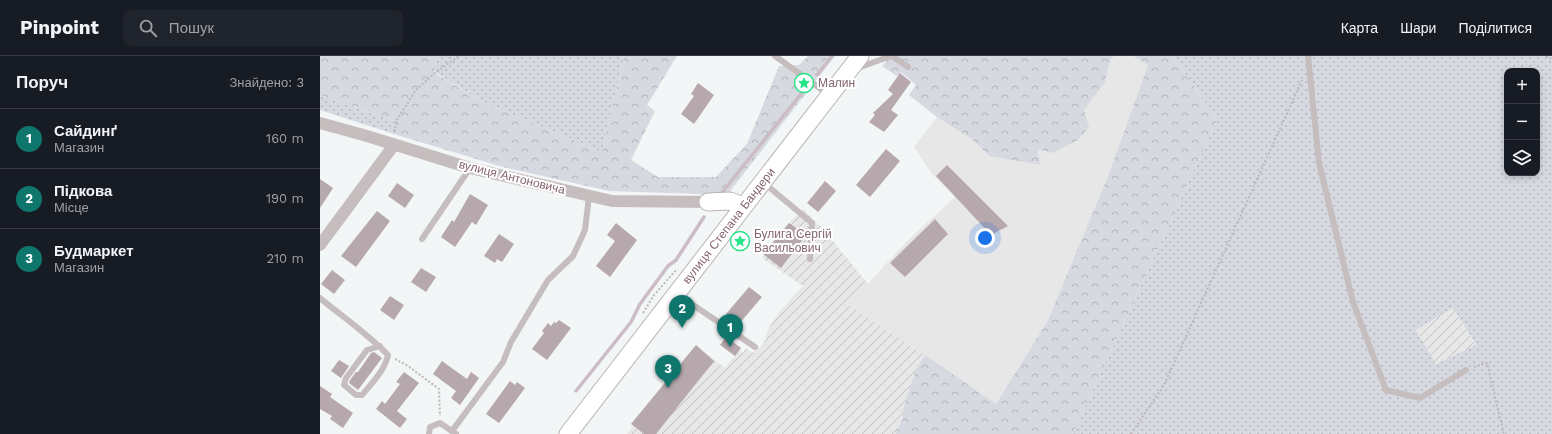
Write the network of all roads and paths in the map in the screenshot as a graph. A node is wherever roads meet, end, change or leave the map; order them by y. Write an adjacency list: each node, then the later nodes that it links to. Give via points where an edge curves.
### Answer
1 (459, 56): 13 (path, via 416,90 396,121)
2 (775, 56): 11 (lane)
3 (860, 56): 9 (street, вулиця Степана Бандери)
4 (891, 56): 8 (lane); 9 (lane)
5 (1308, 56): 27 (lane, via 1319,163 1353,302 1386,390 1420,398)
6 (1546, 56): 7 (path)
7 (1552, 59)
8 (908, 67)
9 (848, 72): 11 (street, вулиця Степана Бандери)
10 (1296, 93): 32 (path, via 1164,385)
11 (829, 95): 15 (street, вулиця Степана Бандери)
12 (320, 123): 13 (street, вулиця Антоновича)
13 (394, 145): 14 (street, вулиця Антоновича); 20 (street)
14 (470, 168): 16 (street, вулиця Антоновича); 19 (lane)
15 (763, 181): 18 (street, вулиця Степана Бандери); 21 (lane, via 812,223)
16 (589, 196): 17 (street, вулиця Антоновича, via 612,201); 29 (lane, via 585,230 573,256 548,280 511,342 503,362)
17 (708, 202): 18 (street, via 730,201)
18 (743, 206): 22 (street, вулиця Степана Бандери)
19 (422, 239)
20 (320, 246)
21 (810, 259)
22 (676, 293): 25 (lane); 31 (street, вулиця Степана Бандери)
23 (320, 298): 24 (lane)
24 (380, 346): 26 (lane); 26 (lane, via 367,350 346,378 344,384 348,389 356,395 362,395 386,363)
25 (755, 346)
26 (388, 355): 28 (path, via 439,389)
27 (1466, 370): 33 (path, via 1487,363)
28 (440, 423): 29 (lane); 30 (lane, via 430,427)
29 (454, 433)
30 (428, 434)
31 (568, 434)
32 (1131, 434)
33 (1504, 434)

